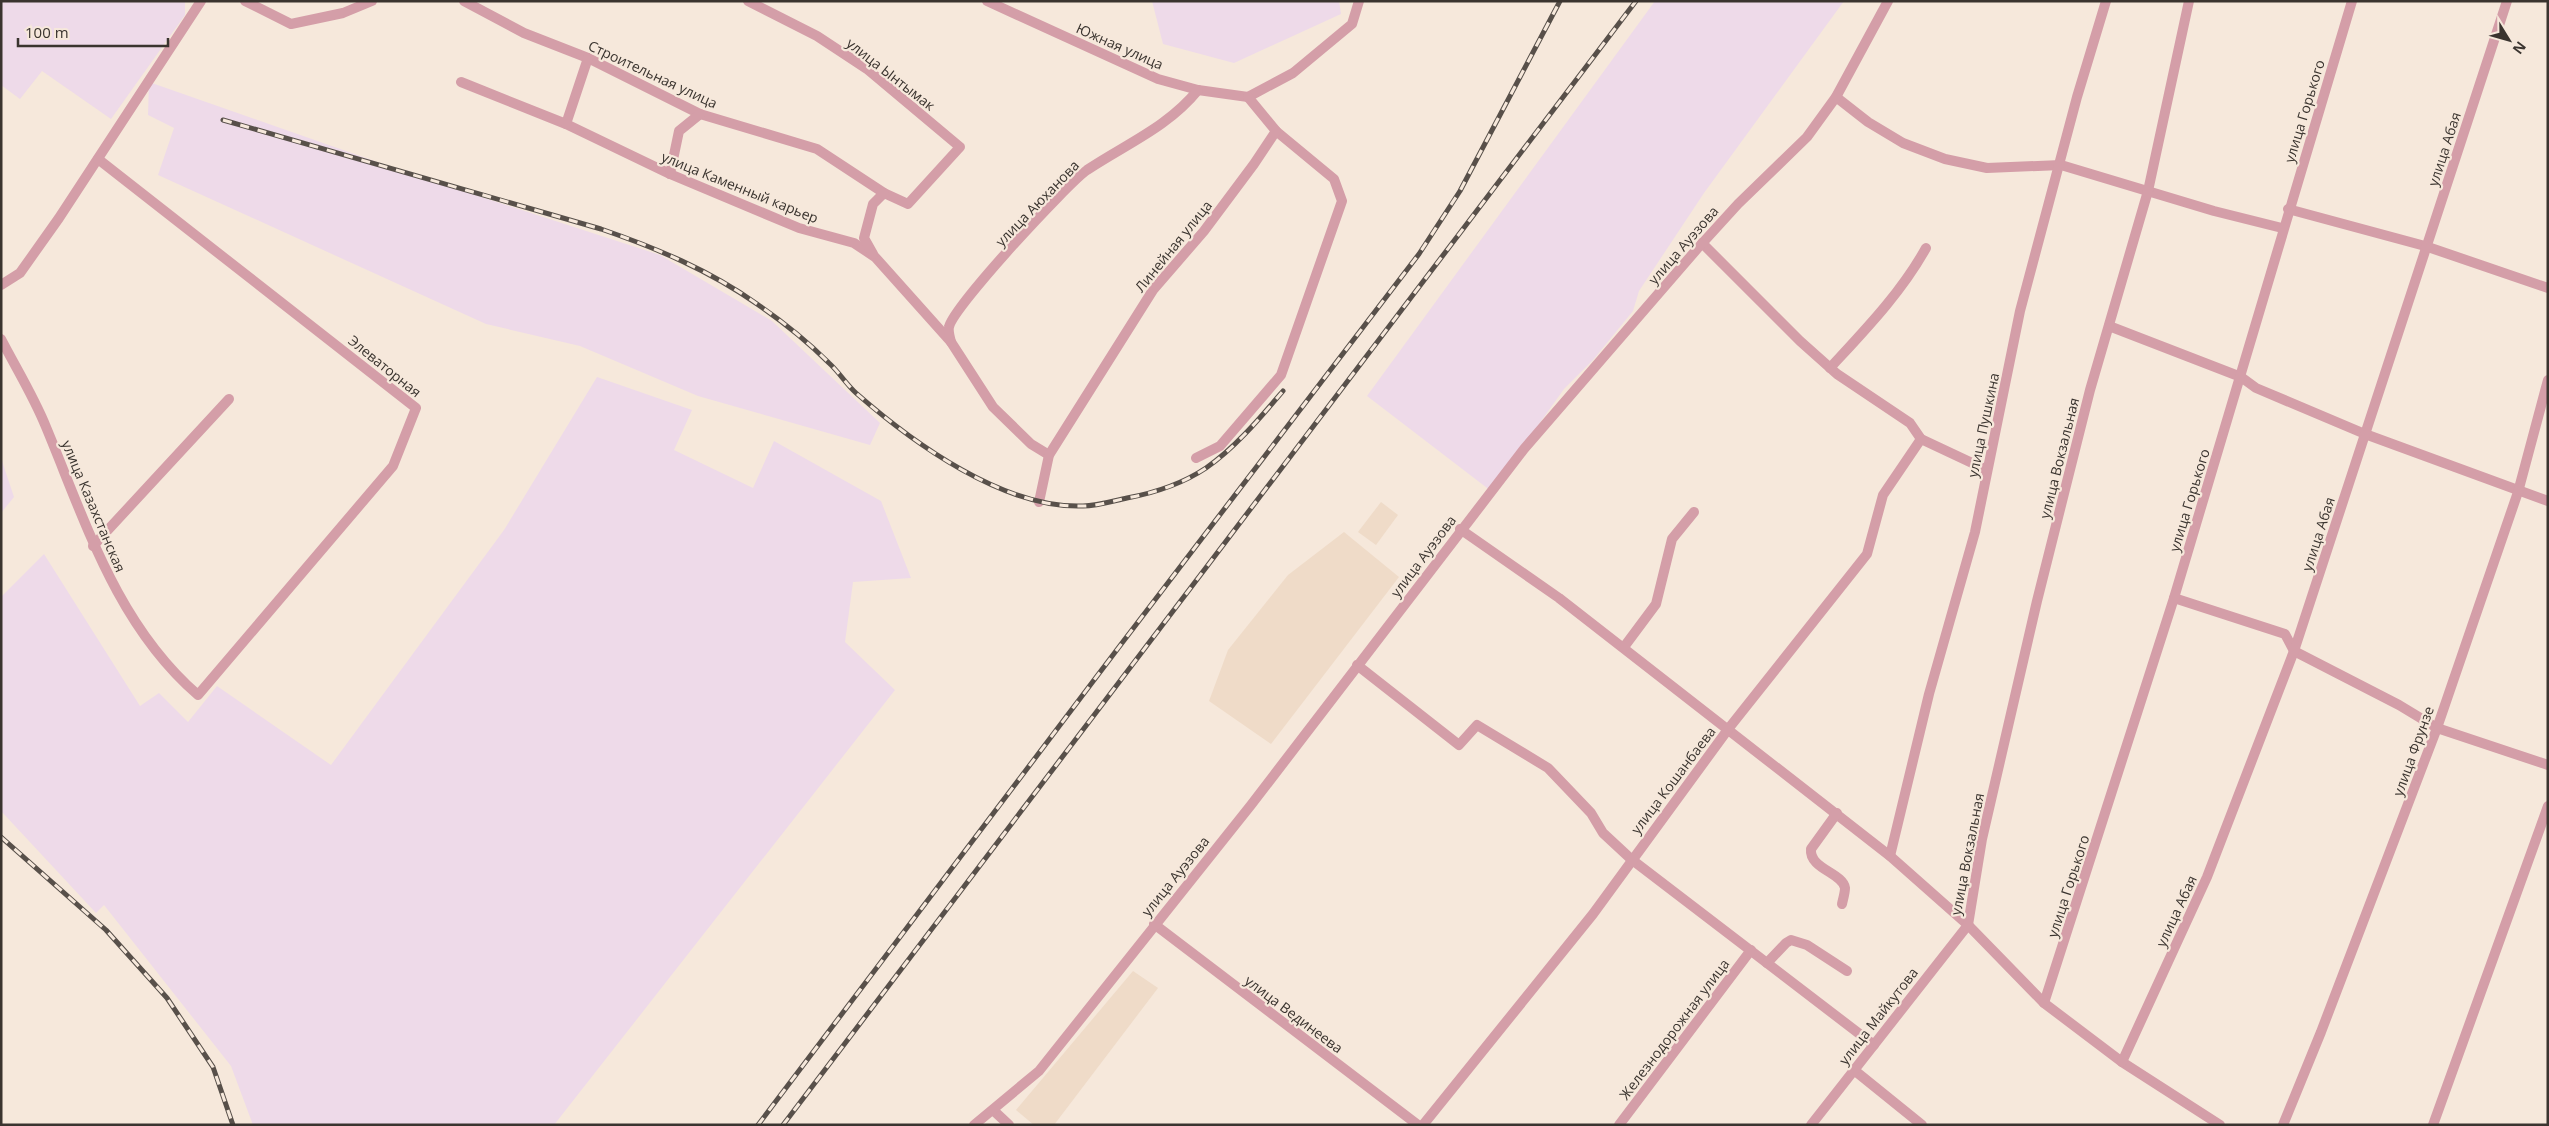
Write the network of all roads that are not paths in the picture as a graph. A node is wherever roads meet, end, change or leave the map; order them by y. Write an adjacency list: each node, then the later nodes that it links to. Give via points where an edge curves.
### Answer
1 (201, 1): 22 (street)
2 (245, 1): 3 (street, via 291,24 343,12)
3 (372, 1)
4 (464, 1): 13 (street, Строительная улица, via 524,33)
5 (748, 1): 21 (street, улица Ынтымак, via 817,36 868,69)
6 (987, 1): 15 (street, Южная улица, via 1158,79)
7 (1359, 1): 16 (street, via 1352,24 1293,73)
8 (1888, 1): 17 (street, улица Ауэзова)
9 (2106, 1): 23 (street, улица Пушкина)
10 (2189, 1): 25 (street, улица Вокзальная)
11 (2352, 1): 27 (street, улица Горького)
12 (2507, 1): 30 (street, улица Абая)
13 (588, 58): 18 (street, Строительная улица); 19 (street)
14 (461, 82): 19 (street, улица Каменный карьер)
15 (1198, 90): 16 (street, Южная улица); 37 (street, улица Аюханова, via 1183,108 1149,134 1085,171 969,294 949,327)
16 (1248, 97): 20 (street)
17 (1836, 97): 23 (street, via 1904,144 1945,159 1987,168); 29 (street, улица Ауэзова, via 1807,137)
18 (700, 114): 24 (street, via 680,131); 26 (street, Строительная улица, via 817,149)
19 (566, 124): 24 (street, улица Каменный карьер)
20 (1276, 131): 44 (street, Линейная улица, via 1204,231 1153,290); 45 (street, via 1334,179 1342,201 1281,375 1220,446)
21 (960, 147): 26 (street, Строительная улица, via 908,204)
22 (98, 159): 33 (street, via 20,273); 57 (street, Элеваторная, via 416,408 393,466)
23 (2060, 165): 25 (street); 46 (street, улица Пушкина, via 2020,311)
24 (670, 174): 32 (street, улица Каменный карьер, via 799,228 854,243)
25 (2148, 191): 28 (street); 35 (street, улица Вокзальная)
26 (884, 193): 32 (street, via 873,204 864,238)
27 (2288, 209): 28 (street, улица Горького); 30 (street)
28 (2282, 228): 39 (street, улица Горького)
29 (1702, 243): 38 (street); 51 (street, улица Ауэзова, via 1524,449)
30 (2425, 246): 34 (street); 42 (street, улица Абая)
31 (1926, 248): 38 (street, via 1875,320)
32 (875, 257): 37 (street, улица Каменный карьер)
33 (1, 285)
34 (2548, 288)
35 (2109, 326): 39 (street); 67 (street, улица Вокзальная, via 2035,610 1982,839)
36 (1, 340): 52 (street, улица Казахстанская, via 45,425)
37 (951, 342): 44 (street, улица Каменный карьер, via 993,407 1031,444)
38 (1830, 368): 43 (street, via 1910,424)
39 (2241, 377): 42 (street, via 2256,388); 53 (street, улица Горького)
40 (2548, 380): 47 (street, улица Фрунзе)
41 (229, 399): 52 (street)
42 (2365, 434): 47 (street); 55 (street, улица Абая)
43 (1921, 439): 46 (street); 58 (street, улица Кошанбаева, via 1883,495 1867,554)
44 (1049, 455): 49 (street, Линейная улица)
45 (1196, 458)
46 (1987, 470): 63 (street, улица Пушкина, via 1975,532 1929,694)
47 (2518, 492): 48 (street); 59 (street, улица Фрунзе)
48 (2548, 501)
49 (1038, 502)
50 (1694, 512): 54 (street, via 1672,539 1656,604)
51 (1460, 529): 54 (street); 56 (street, улица Ауэзова)
52 (93, 546): 57 (street, улица Казахстанская, via 124,608 176,676)
53 (2174, 598): 55 (street, via 2285,634); 71 (street, улица Горького)
54 (1624, 647): 58 (street)
55 (2294, 651): 59 (street); 73 (street, улица Абая, via 2207,877)
56 (1357, 665): 64 (street, via 1459,746 1477,725 1548,768); 66 (street, улица Ауэзова)
57 (198, 695)
58 (1729, 728): 62 (street); 64 (street, улица Кошанбаева)
59 (2437, 728): 60 (street); 84 (street, улица Фрунзе, via 2321,1032)
60 (2548, 765)
61 (2548, 806): 85 (street)
62 (1837, 814): 63 (street); 65 (street, via 1811,849 1811,854 1817,863 1843,883)
63 (1890, 856): 67 (street)
64 (1631, 859): 68 (street); 79 (street, улица Кошанбаева, via 1548,972)
65 (1842, 904)
66 (1154, 924): 75 (street, улица Ауэзова, via 1039,1071); 78 (street, улица Вединеева)
67 (1968, 925): 71 (street); 72 (street, улица Майкутова)
68 (1750, 950): 69 (street); 80 (street, Железнодорожная улица)
69 (1767, 963): 70 (street, via 1791,940 1807,945); 72 (street)
70 (1847, 971)
71 (2044, 1003): 73 (street)
72 (1874, 1045): 74 (street, улица Майкутова)
73 (2122, 1062): 83 (street)
74 (1854, 1070): 81 (street, улица Майкутова); 82 (street)
75 (993, 1110): 76 (street, улица Ауэзова); 77 (street)
76 (974, 1125)
77 (1009, 1125)
78 (1418, 1125)
79 (1423, 1125)
80 (1619, 1125)
81 (1811, 1125)
82 (1922, 1125)
83 (2220, 1125)
84 (2282, 1125)
85 (2433, 1125)

